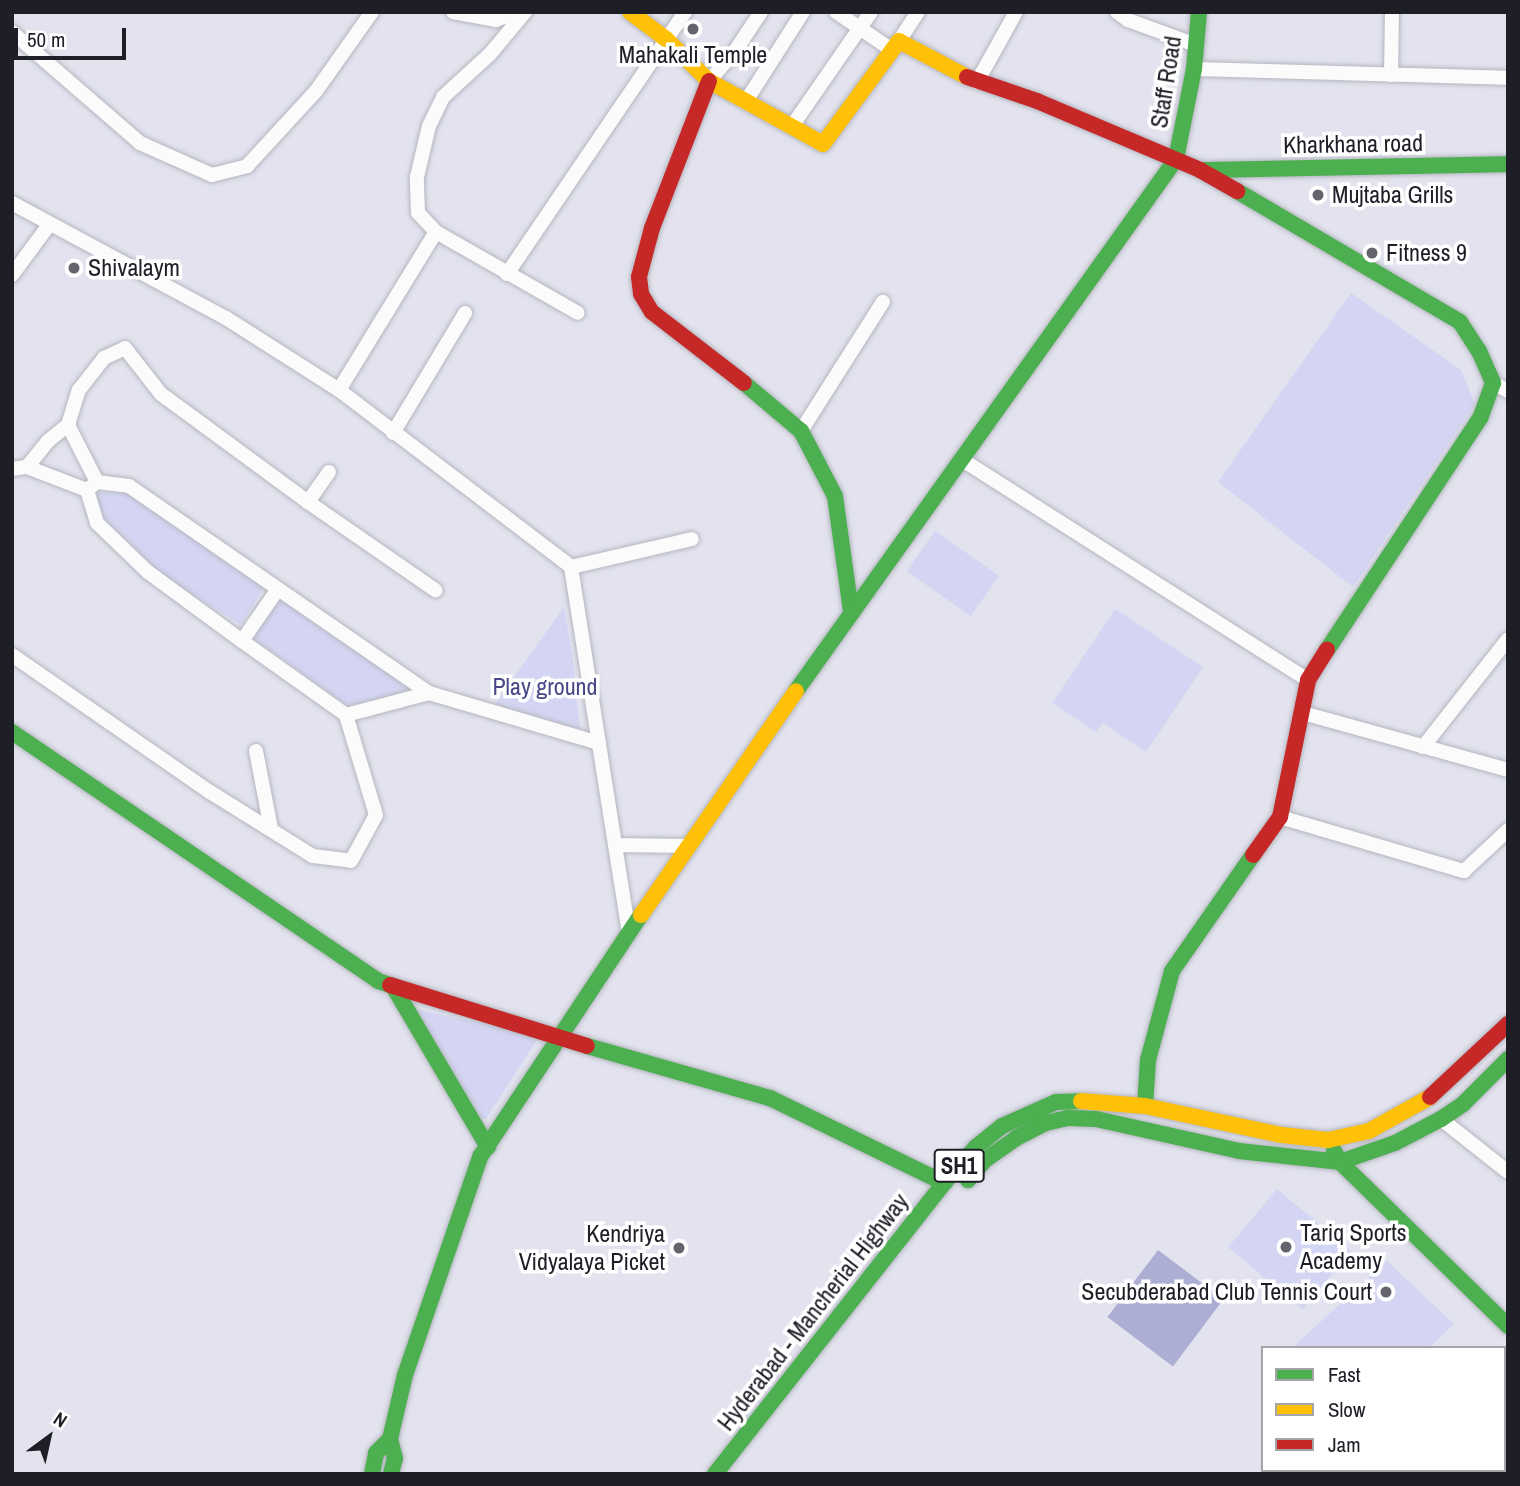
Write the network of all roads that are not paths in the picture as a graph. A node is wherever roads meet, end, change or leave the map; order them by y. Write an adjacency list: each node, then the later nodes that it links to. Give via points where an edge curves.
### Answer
1 (372, 12): 17 (street, via 316,91 247,166 212,175 140,143)
2 (453, 12): 3 (street, via 496,20)
3 (517, 12)
4 (525, 12): 33 (street, via 490,54 443,97 429,126 417,177 418,213)
5 (631, 12): 18 (street)
6 (685, 12): 18 (street)
7 (761, 12): 24 (street)
8 (803, 12): 26 (street)
9 (836, 12): 16 (street)
10 (871, 12): 16 (street)
11 (918, 12): 19 (street)
12 (1016, 12): 25 (street)
13 (1117, 12): 20 (street)
14 (1199, 12): 20 (street, Staff Road)
15 (1392, 12): 22 (street)
16 (860, 27): 19 (street); 27 (street)
17 (12, 32)
18 (666, 39): 24 (street); 34 (street)
19 (895, 45): 25 (street); 27 (street, via 823,144)
20 (1196, 45): 21 (street, Staff Road)
21 (1194, 69): 22 (street); 28 (street, Staff Road)
22 (1391, 75): 23 (street)
23 (1508, 78)
24 (709, 81): 26 (street); 43 (street, via 652,228 639,277 641,294 652,312)
25 (977, 82): 28 (street, via 1037,101)
26 (746, 101): 27 (street)
27 (792, 126)
28 (1176, 159): 30 (street); 45 (street)
29 (1508, 164): 30 (street, Kharkhana road)
30 (1200, 170): 39 (street, via 1460,322)
31 (12, 203): 32 (street)
32 (49, 225): 35 (street); 40 (street, via 226,318)
33 (436, 232): 34 (street); 40 (street)
34 (507, 274): 38 (street)
35 (12, 275)
36 (883, 302): 43 (street)
37 (465, 313): 44 (street)
38 (578, 313)
39 (1493, 383): 41 (street); 59 (street, via 1480,418 1459,453)
40 (339, 390): 44 (street)
41 (1508, 391)
42 (68, 425): 46 (street); 49 (street); 50 (street, via 79,390 104,358 125,348 161,394)
43 (801, 431): 55 (street, via 835,496)
44 (393, 433): 52 (street)
45 (961, 459): 55 (street); 59 (street)
46 (27, 467): 47 (street); 49 (street)
47 (12, 469)
48 (329, 472): 50 (street)
49 (92, 486): 53 (street, via 129,486); 56 (street, via 97,523 148,572)
50 (308, 502): 54 (street)
51 (692, 540): 52 (street)
52 (571, 567): 64 (street)
53 (278, 589): 56 (street); 60 (street)
54 (435, 590)
55 (851, 612): 72 (street)
56 (242, 641): 62 (street)
57 (1506, 648): 65 (street)
58 (12, 655): 69 (street)
59 (1308, 680): 61 (street)
60 (429, 693): 62 (street); 64 (street)
61 (1303, 713): 65 (street); 68 (street)
62 (346, 715): 69 (street, via 376,816 351,861 313,856)
63 (12, 732): 74 (street, via 378,981)
64 (599, 743): 71 (street)
65 (1423, 747): 67 (street)
66 (256, 751): 69 (street)
67 (1508, 770)
68 (1280, 817): 70 (street, via 1464,871); 78 (street, via 1172,971 1148,1060)
69 (271, 830)
70 (1508, 830)
71 (615, 845): 72 (street); 73 (street)
72 (688, 846): 73 (street)
73 (629, 932): 76 (street)
74 (393, 986): 76 (street); 81 (street)
75 (1508, 1024): 80 (street, Hyderabad - Mancherial Highway / SH1, via 1441,1089 1409,1111 1369,1130)
76 (559, 1038): 81 (street); 84 (street, via 770,1098)
77 (1508, 1059): 79 (street, Hyderabad - Mancherial Highway / SH1, via 1463,1104)
78 (1145, 1106): 80 (street, Hyderabad - Mancherial Highway / SH1, via 1242,1128); 84 (street, Hyderabad - Mancherial Highway / SH1, via 1092,1100 1056,1102 1031,1111 986,1138)
79 (1441, 1119): 82 (street, Hyderabad - Mancherial Highway / SH1, via 1395,1143); 83 (street)
80 (1328, 1140): 82 (street)
81 (488, 1147): 86 (street, via 480,1157 405,1376)
82 (1340, 1162): 85 (street); 90 (street, Hyderabad - Mancherial Highway / SH1, via 1239,1151 1096,1119 1046,1123 985,1160)
83 (1508, 1172)
84 (944, 1184): 89 (street, Hyderabad - Mancherial Highway / SH1)
85 (1508, 1326)
86 (390, 1439): 87 (street, via 376,1453); 88 (street, via 395,1458)
87 (372, 1474)
88 (391, 1474)
89 (715, 1474)
90 (731, 1474)

